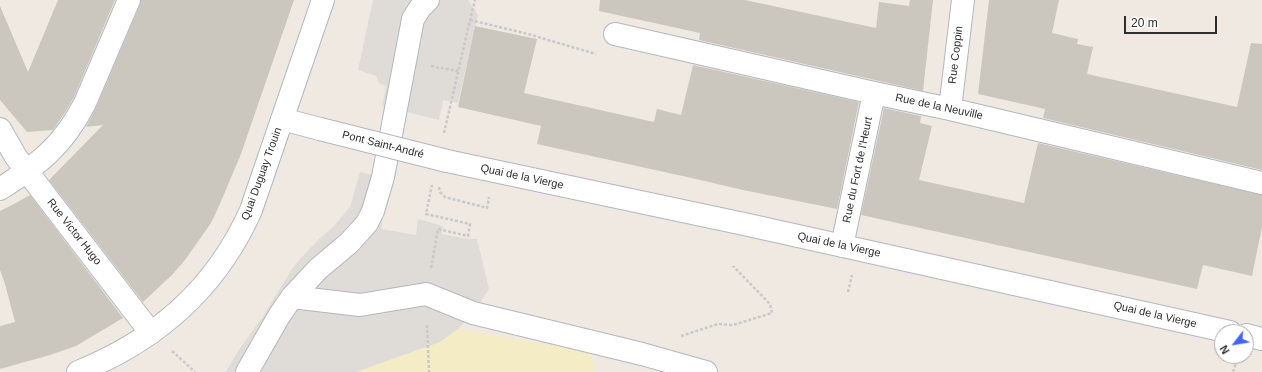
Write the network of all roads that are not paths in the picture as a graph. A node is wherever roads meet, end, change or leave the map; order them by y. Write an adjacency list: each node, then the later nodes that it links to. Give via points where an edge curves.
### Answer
1 (129, 0): 11 (street, via 77,119 57,146)
2 (324, 0): 8 (street, Quai Duguay Trouin)
3 (428, 0): 15 (street, via 413,19 382,177 373,210 349,243 318,269)
4 (963, 0): 7 (street, Rue Coppin)
5 (615, 34): 6 (street, Rue de la Neuville)
6 (874, 94): 7 (street, Rue de la Neuville); 14 (street, Rue du Fort de l'Heurt)
7 (950, 109): 12 (street, Rue de la Neuville)
8 (282, 119): 10 (street, Pont Saint-André, bridge); 17 (street, Quai Duguay Trouin, via 251,210 235,242 211,277 194,296)
9 (0, 129): 11 (street, Rue Victor Hugo)
10 (447, 161): 14 (street, Quai de la Vierge)
11 (27, 172): 13 (street); 17 (street, Rue Victor Hugo)
12 (1262, 183)
13 (0, 189)
14 (842, 246): 16 (street, Quai de la Vierge)
15 (292, 297): 19 (street); 20 (street, via 360,305 426,294 473,313)
16 (1214, 328)
17 (151, 333): 18 (street, Quai Duguay Trouin, via 109,359)
18 (78, 372)
19 (247, 372)
20 (706, 372)

